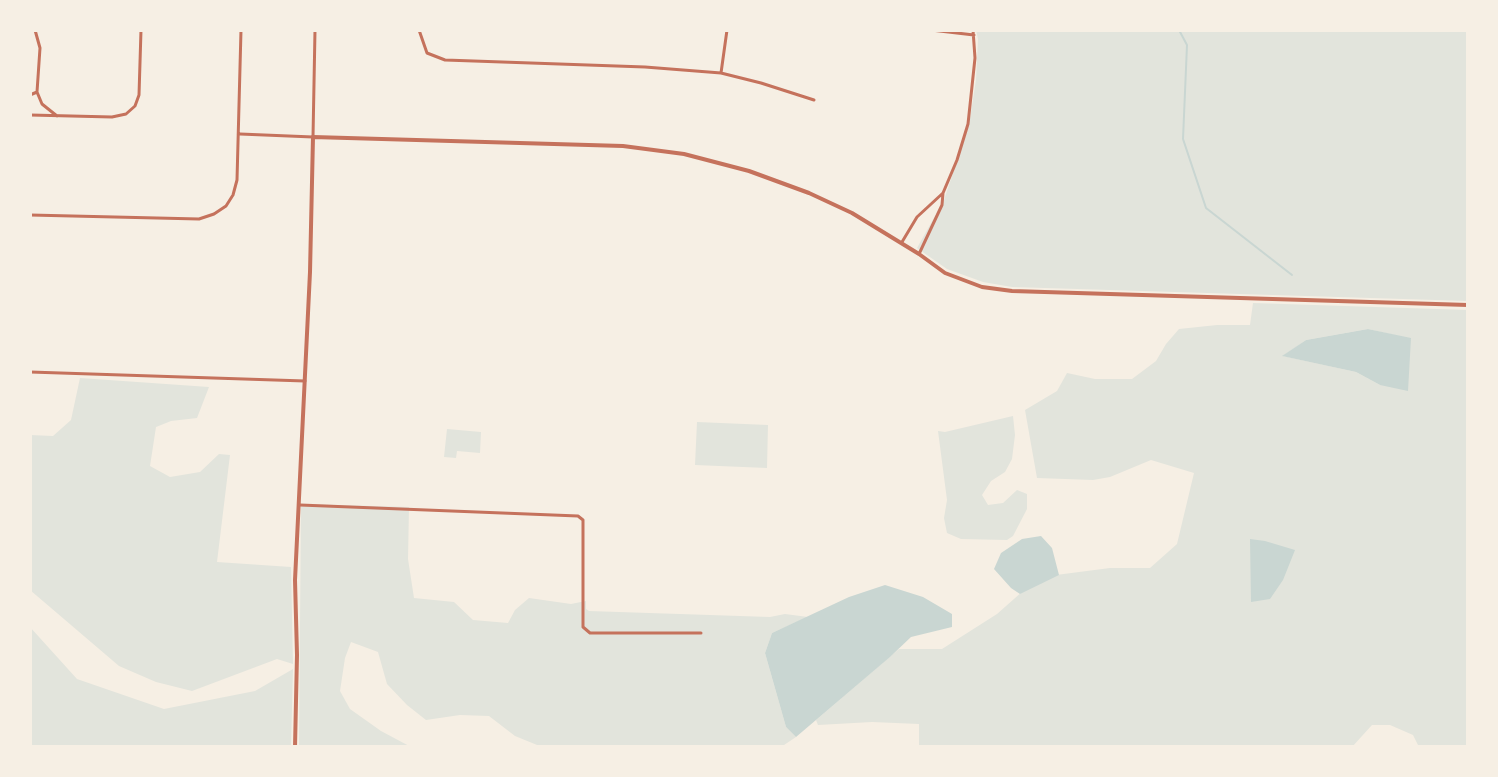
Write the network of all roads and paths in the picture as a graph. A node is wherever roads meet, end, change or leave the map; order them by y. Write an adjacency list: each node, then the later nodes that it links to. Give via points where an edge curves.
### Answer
1 (35, 30): 10 (street, via 40,48)
2 (141, 30): 14 (street, via 135,106 112,117)
3 (241, 30): 15 (street)
4 (315, 30): 16 (street)
5 (419, 30): 9 (street, via 427,53 445,60)
6 (727, 30): 9 (street)
7 (931, 30): 8 (street)
8 (974, 32): 17 (street, via 968,124)
9 (721, 73): 12 (street)
10 (37, 92): 11 (street); 14 (street, via 42,104)
11 (30, 95)
12 (814, 100)
13 (30, 115): 14 (street)
14 (58, 116)
15 (239, 134): 16 (street); 18 (street, via 233,195 214,214 199,219)
16 (313, 137): 19 (street, via 623,146 684,154 809,193); 23 (street)
17 (943, 193): 19 (street, via 917,217); 20 (street)
18 (30, 215)
19 (901, 243): 20 (street)
20 (919, 254): 21 (street, via 945,273 1012,291)
21 (1468, 305)
22 (30, 372): 23 (street)
23 (305, 381): 24 (street)
24 (297, 505): 25 (street, via 578,516 583,520 583,627 590,633); 26 (street)
25 (701, 633)
26 (295, 747)

